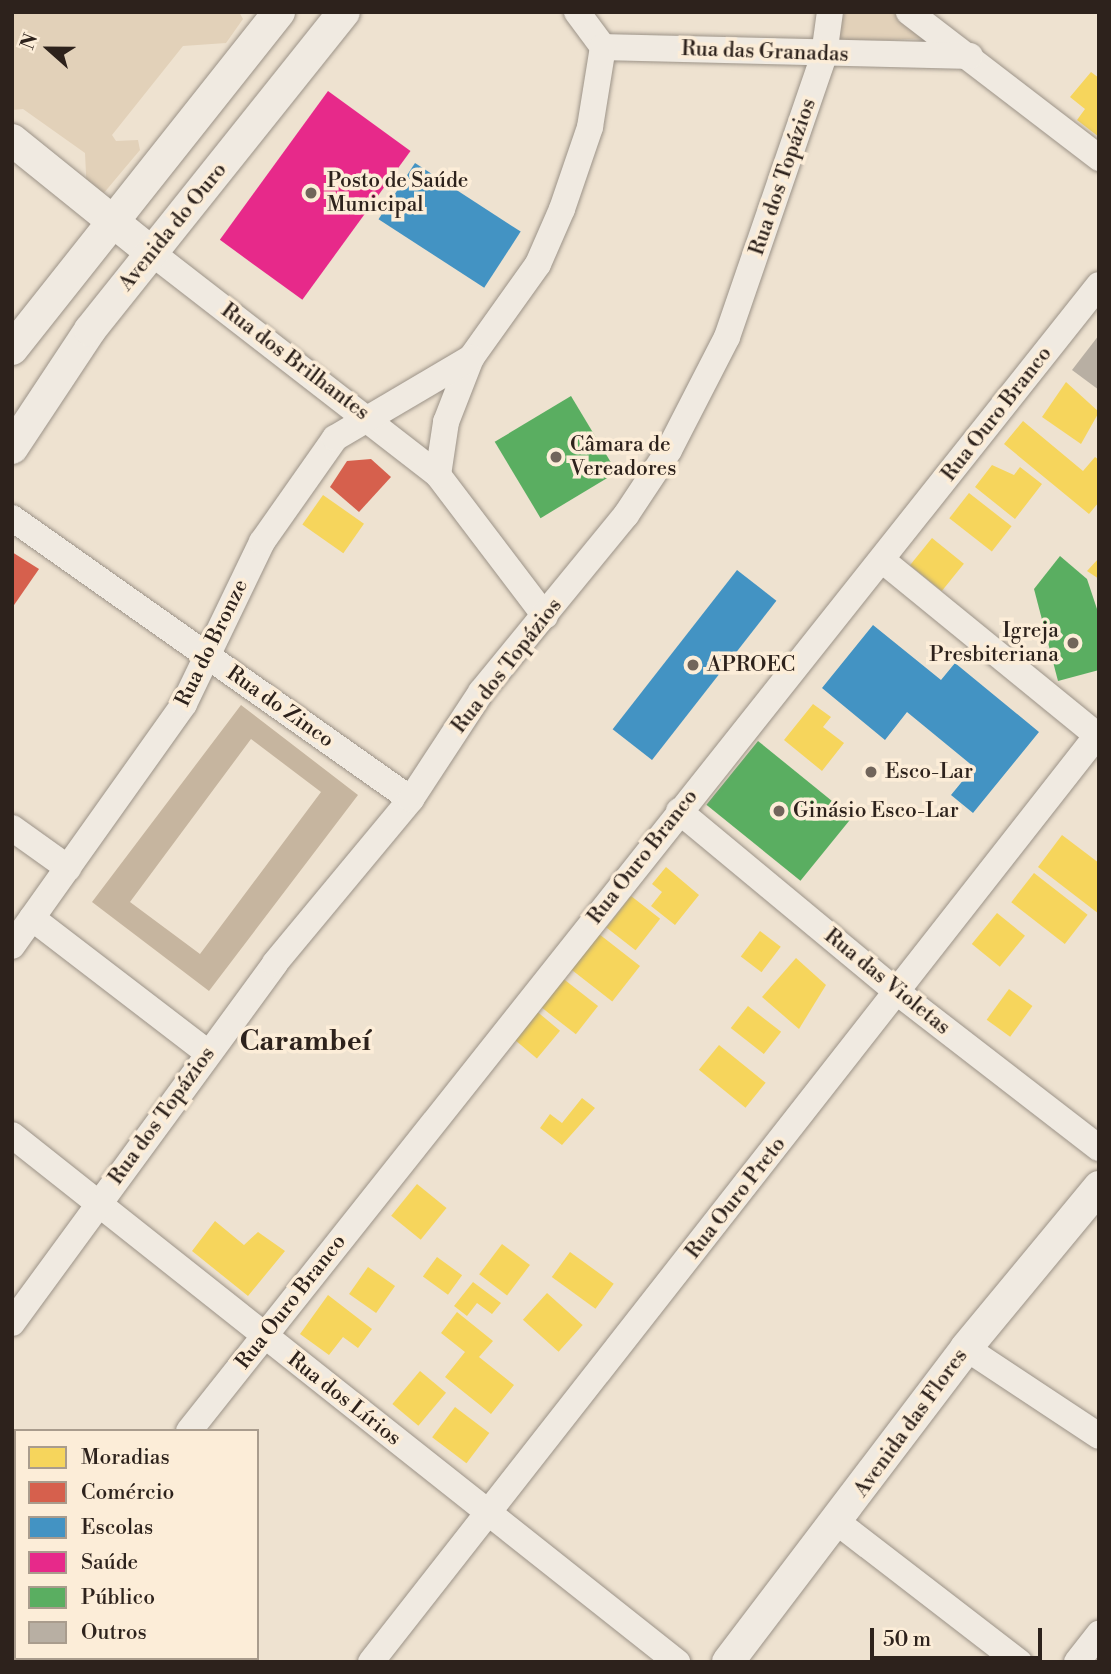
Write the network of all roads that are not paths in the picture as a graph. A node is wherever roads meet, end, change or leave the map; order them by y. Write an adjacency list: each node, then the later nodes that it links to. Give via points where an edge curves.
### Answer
1 (344, 12): 7 (street, Avenida do Ouro)
2 (577, 12): 6 (street)
3 (830, 12): 8 (street, Rua dos Topázios)
4 (909, 12): 9 (street)
5 (277, 15): 7 (street); 12 (street)
6 (603, 47): 8 (street, Rua das Granadas); 16 (street, via 590,127 557,220 538,264)
7 (315, 48): 13 (street, Avenida do Ouro)
8 (824, 55): 9 (street, Rua das Granadas); 22 (street, Rua dos Topázios, via 708,380 626,515)
9 (970, 55): 11 (street)
10 (12, 140): 12 (street, Rua dos Brilhantes)
11 (1099, 158)
12 (110, 222): 13 (street, Rua dos Brilhantes); 15 (street)
13 (152, 253): 17 (street, Rua dos Brilhantes); 18 (street, Avenida do Ouro, via 90,330)
14 (1099, 285): 21 (street, Rua Ouro Branco)
15 (12, 349)
16 (471, 358): 17 (street, Rua do Bronze); 19 (street, via 446,422)
17 (367, 415): 19 (street, Rua dos Brilhantes); 23 (street, Rua do Bronze, via 335,438 262,542)
18 (12, 448)
19 (438, 475): 22 (street, Rua dos Brilhantes)
20 (12, 518): 23 (street, Rua do Zinco)
21 (882, 560): 24 (street); 26 (street, Rua Ouro Branco)
22 (545, 616): 25 (street, Rua dos Topázios, via 481,692)
23 (209, 658): 25 (street, Rua do Zinco); 28 (street, Rua do Bronze, via 184,704)
24 (1098, 735): 31 (street, Rua Ouro Preto)
25 (411, 799): 32 (street, Rua dos Topázios)
26 (679, 811): 31 (street, Rua das Violetas); 38 (street, Rua Ouro Branco)
27 (12, 828): 28 (street)
28 (68, 868): 29 (street, Rua do Bronze)
29 (32, 918): 30 (street, Rua do Bronze); 32 (street)
30 (12, 946)
31 (897, 992): 34 (street, Rua das Violetas); 42 (street, Rua Ouro Preto)
32 (208, 1054): 36 (street, Rua dos Topázios)
33 (12, 1135): 36 (street, Rua dos Lírios)
34 (1099, 1148)
35 (1099, 1187): 39 (street, Avenida das Flores)
36 (97, 1203): 37 (street, Rua dos Topázios); 38 (street, Rua dos Lírios)
37 (12, 1323)
38 (264, 1337): 40 (street, Rua Ouro Branco); 42 (street, Rua dos Lírios)
39 (966, 1348): 41 (street); 43 (street, Avenida das Flores)
40 (191, 1429)
41 (1099, 1436)
42 (490, 1513): 45 (street, Rua Ouro Preto); 46 (street, Rua dos Lírios)
43 (837, 1522): 47 (street, Avenida das Flores); 48 (street)
44 (1099, 1634): 49 (street)
45 (371, 1662)
46 (677, 1662)
47 (728, 1662)
48 (1019, 1662)
49 (1077, 1662)

